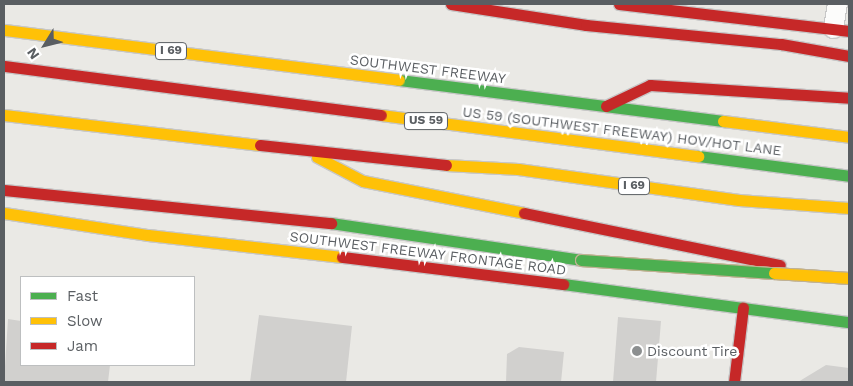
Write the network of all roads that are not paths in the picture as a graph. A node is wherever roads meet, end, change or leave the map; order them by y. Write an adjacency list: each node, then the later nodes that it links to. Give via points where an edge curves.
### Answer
1 (451, 4): 6 (main road, via 586,26 781,44)
2 (619, 4): 4 (main road)
3 (837, 4): 4 (street)
4 (841, 29)
5 (4, 30): 9 (main road, SOUTHWEST FREEWAY / I 69)
6 (849, 56)
7 (4, 66): 13 (main road, US 59 (SOUTHWEST FREEWAY) HOV/HOT LANE / US 59)
8 (849, 98): 9 (main road, via 650,85)
9 (606, 106): 11 (main road, SOUTHWEST FREEWAY / I 69)
10 (4, 114): 12 (main road, I 69)
11 (849, 137)
12 (300, 148): 15 (main road, I 69, via 420,164 518,169 739,200); 17 (main road, via 363,181 628,232)
13 (849, 176)
14 (4, 190): 17 (main road, bridge, via 344,224 581,260)
15 (849, 208)
16 (4, 213): 18 (main road, SOUTHWEST FREEWAY FRONTAGE ROAD, via 148,235 438,268)
17 (849, 280)
18 (743, 308): 19 (main road, SOUTHWEST FREEWAY FRONTAGE ROAD); 20 (main road)
19 (849, 322)
20 (734, 382)

